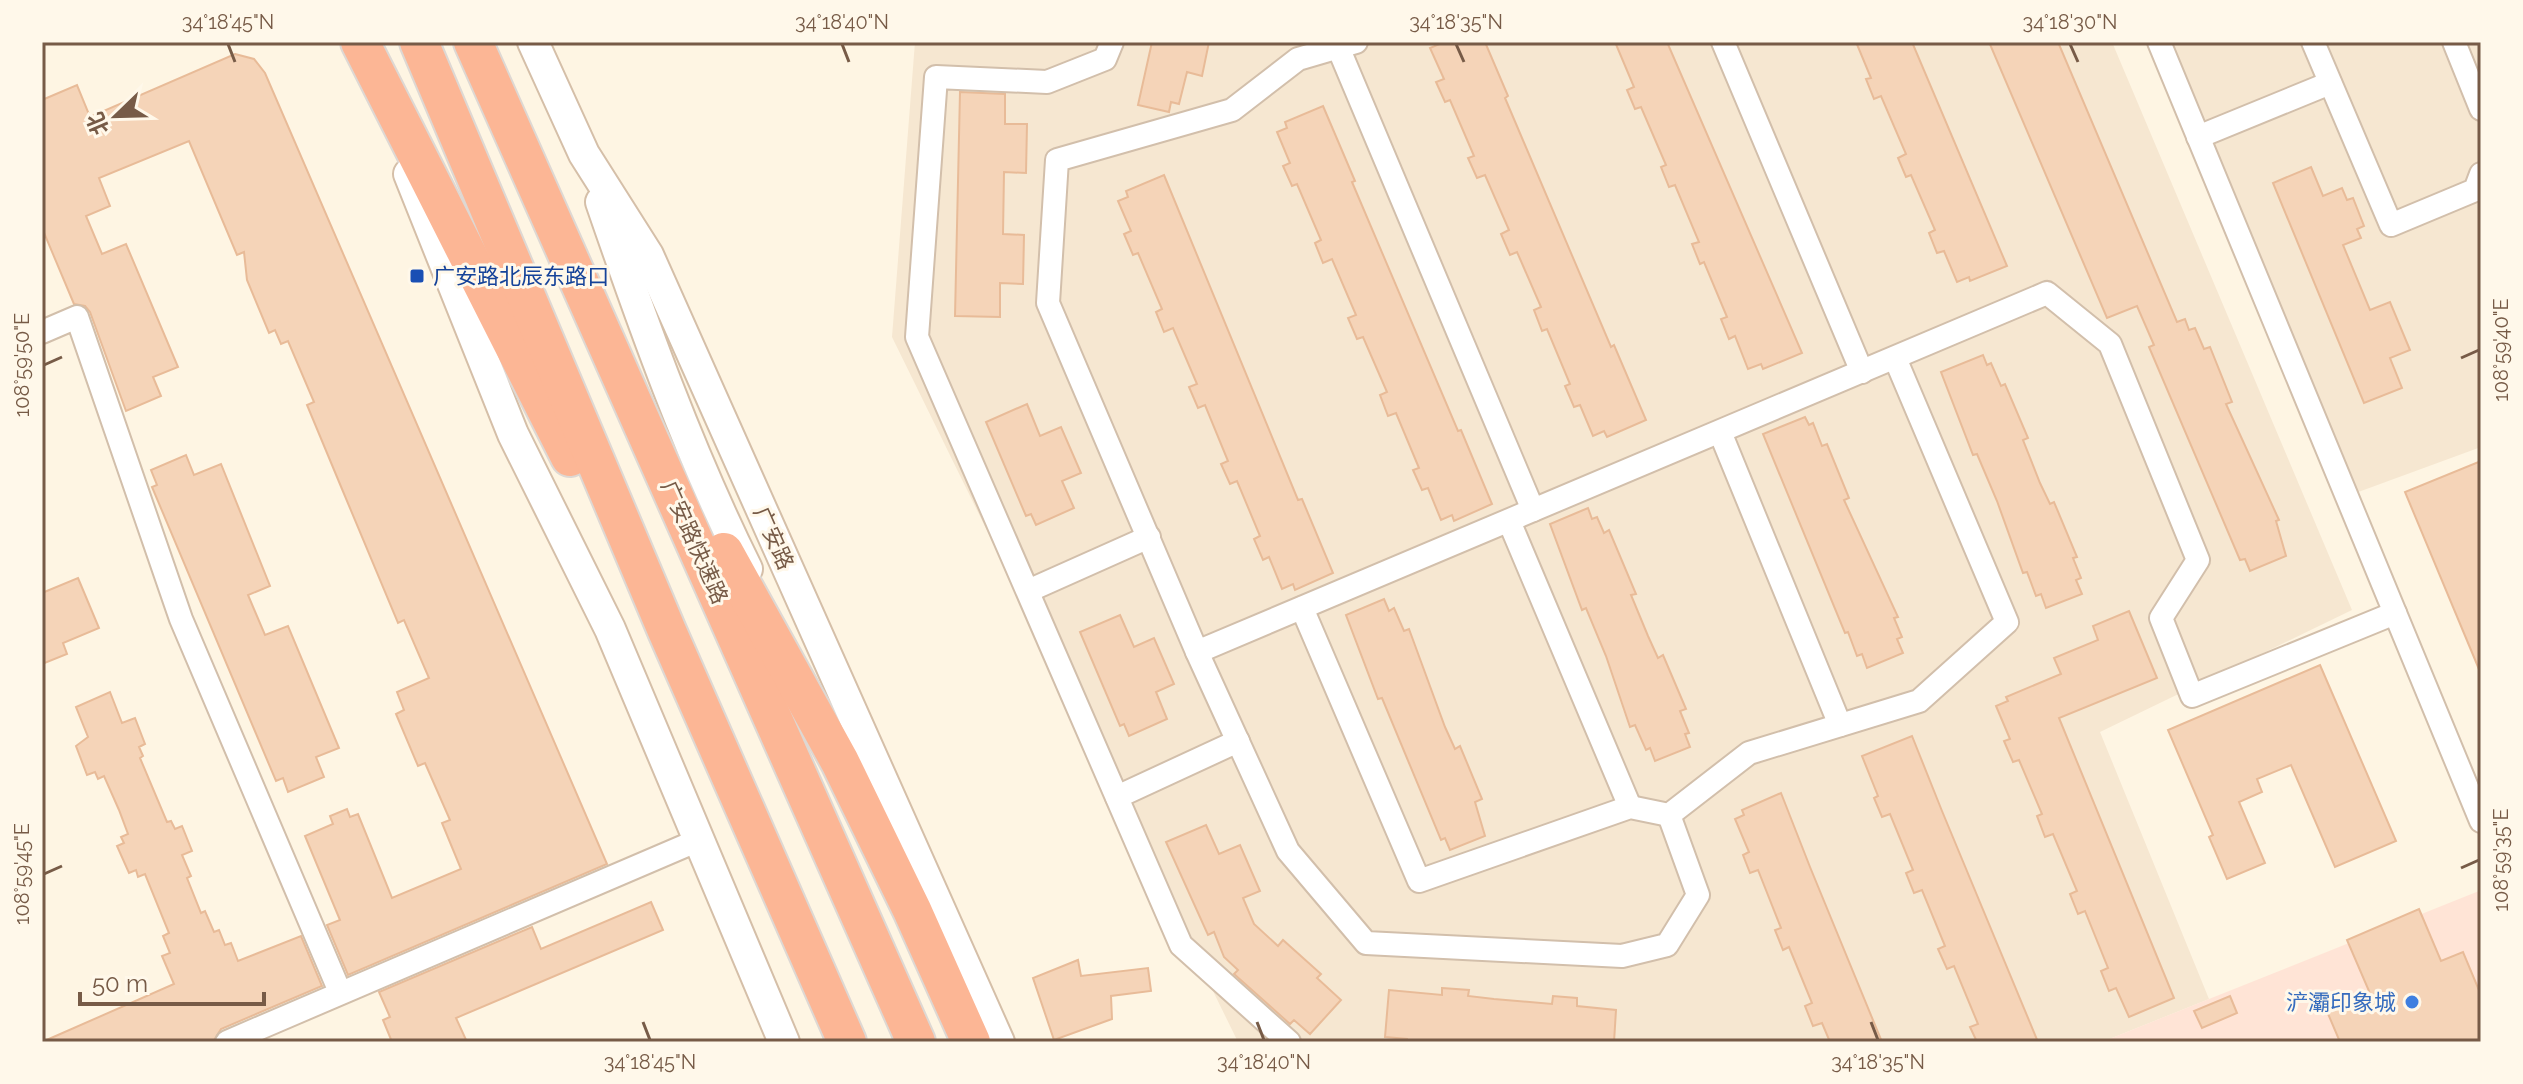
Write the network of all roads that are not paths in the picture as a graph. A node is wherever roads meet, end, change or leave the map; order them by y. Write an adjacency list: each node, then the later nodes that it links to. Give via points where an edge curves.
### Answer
1 (358, 42): 27 (highway, via 555,429); 36 (main road, via 513,434 610,629)
2 (419, 42): 27 (highway)
3 (473, 42): 16 (highway, 广安路快速路)
4 (533, 42): 14 (main road, 广安路)
5 (1112, 42): 24 (street, via 1105,59 1047,82 936,77 917,337)
6 (1723, 42): 19 (street)
7 (2159, 42): 13 (street)
8 (2313, 42): 11 (street)
9 (2454, 42): 12 (street)
10 (1347, 45): 21 (street); 23 (street, via 1298,59 1232,110 1057,160 1048,303)
11 (2330, 83): 13 (street); 15 (street, via 2391,225 2475,190)
12 (2481, 109)
13 (2198, 137): 26 (street)
14 (584, 154): 31 (main road, via 657,364 714,500); 45 (main road, 广安路, via 648,255)
15 (2481, 174)
16 (601, 328): 31 (highway); 43 (highway, 广安路快速路)
17 (42, 332): 38 (street, via 77,317 181,619)
18 (1895, 358): 19 (street); 26 (street, via 2047,293 2110,344 2198,560 2161,618 2192,696); 29 (street, via 2007,622 1919,701)
19 (1862, 372): 20 (street)
20 (1720, 432): 21 (street); 29 (street)
21 (1533, 510): 22 (street)
22 (1509, 521): 25 (street); 33 (street)
23 (1149, 537): 24 (street); 28 (street)
24 (1028, 591): 32 (street)
25 (1302, 608): 28 (street); 33 (street, via 1419,881)
26 (2395, 613): 35 (street)
27 (667, 631): 37 (highway)
28 (1197, 652): 30 (street)
29 (1840, 725): 34 (street, via 1749,753)
30 (1238, 741): 32 (street); 34 (street, via 1288,851 1366,943 1622,956 1667,945 1698,895)
31 (840, 762): 44 (highway)
32 (1117, 797): 46 (street, via 1181,945)
33 (1630, 807): 34 (street)
34 (1669, 815)
35 (2481, 821)
36 (701, 839): 38 (street); 40 (main road)
37 (785, 901): 41 (highway); 42 (highway)
38 (340, 992): 39 (street)
39 (227, 1042)
40 (784, 1042)
41 (829, 1042)
42 (847, 1042)
43 (916, 1042)
44 (971, 1042)
45 (999, 1042)
46 (1289, 1042)

